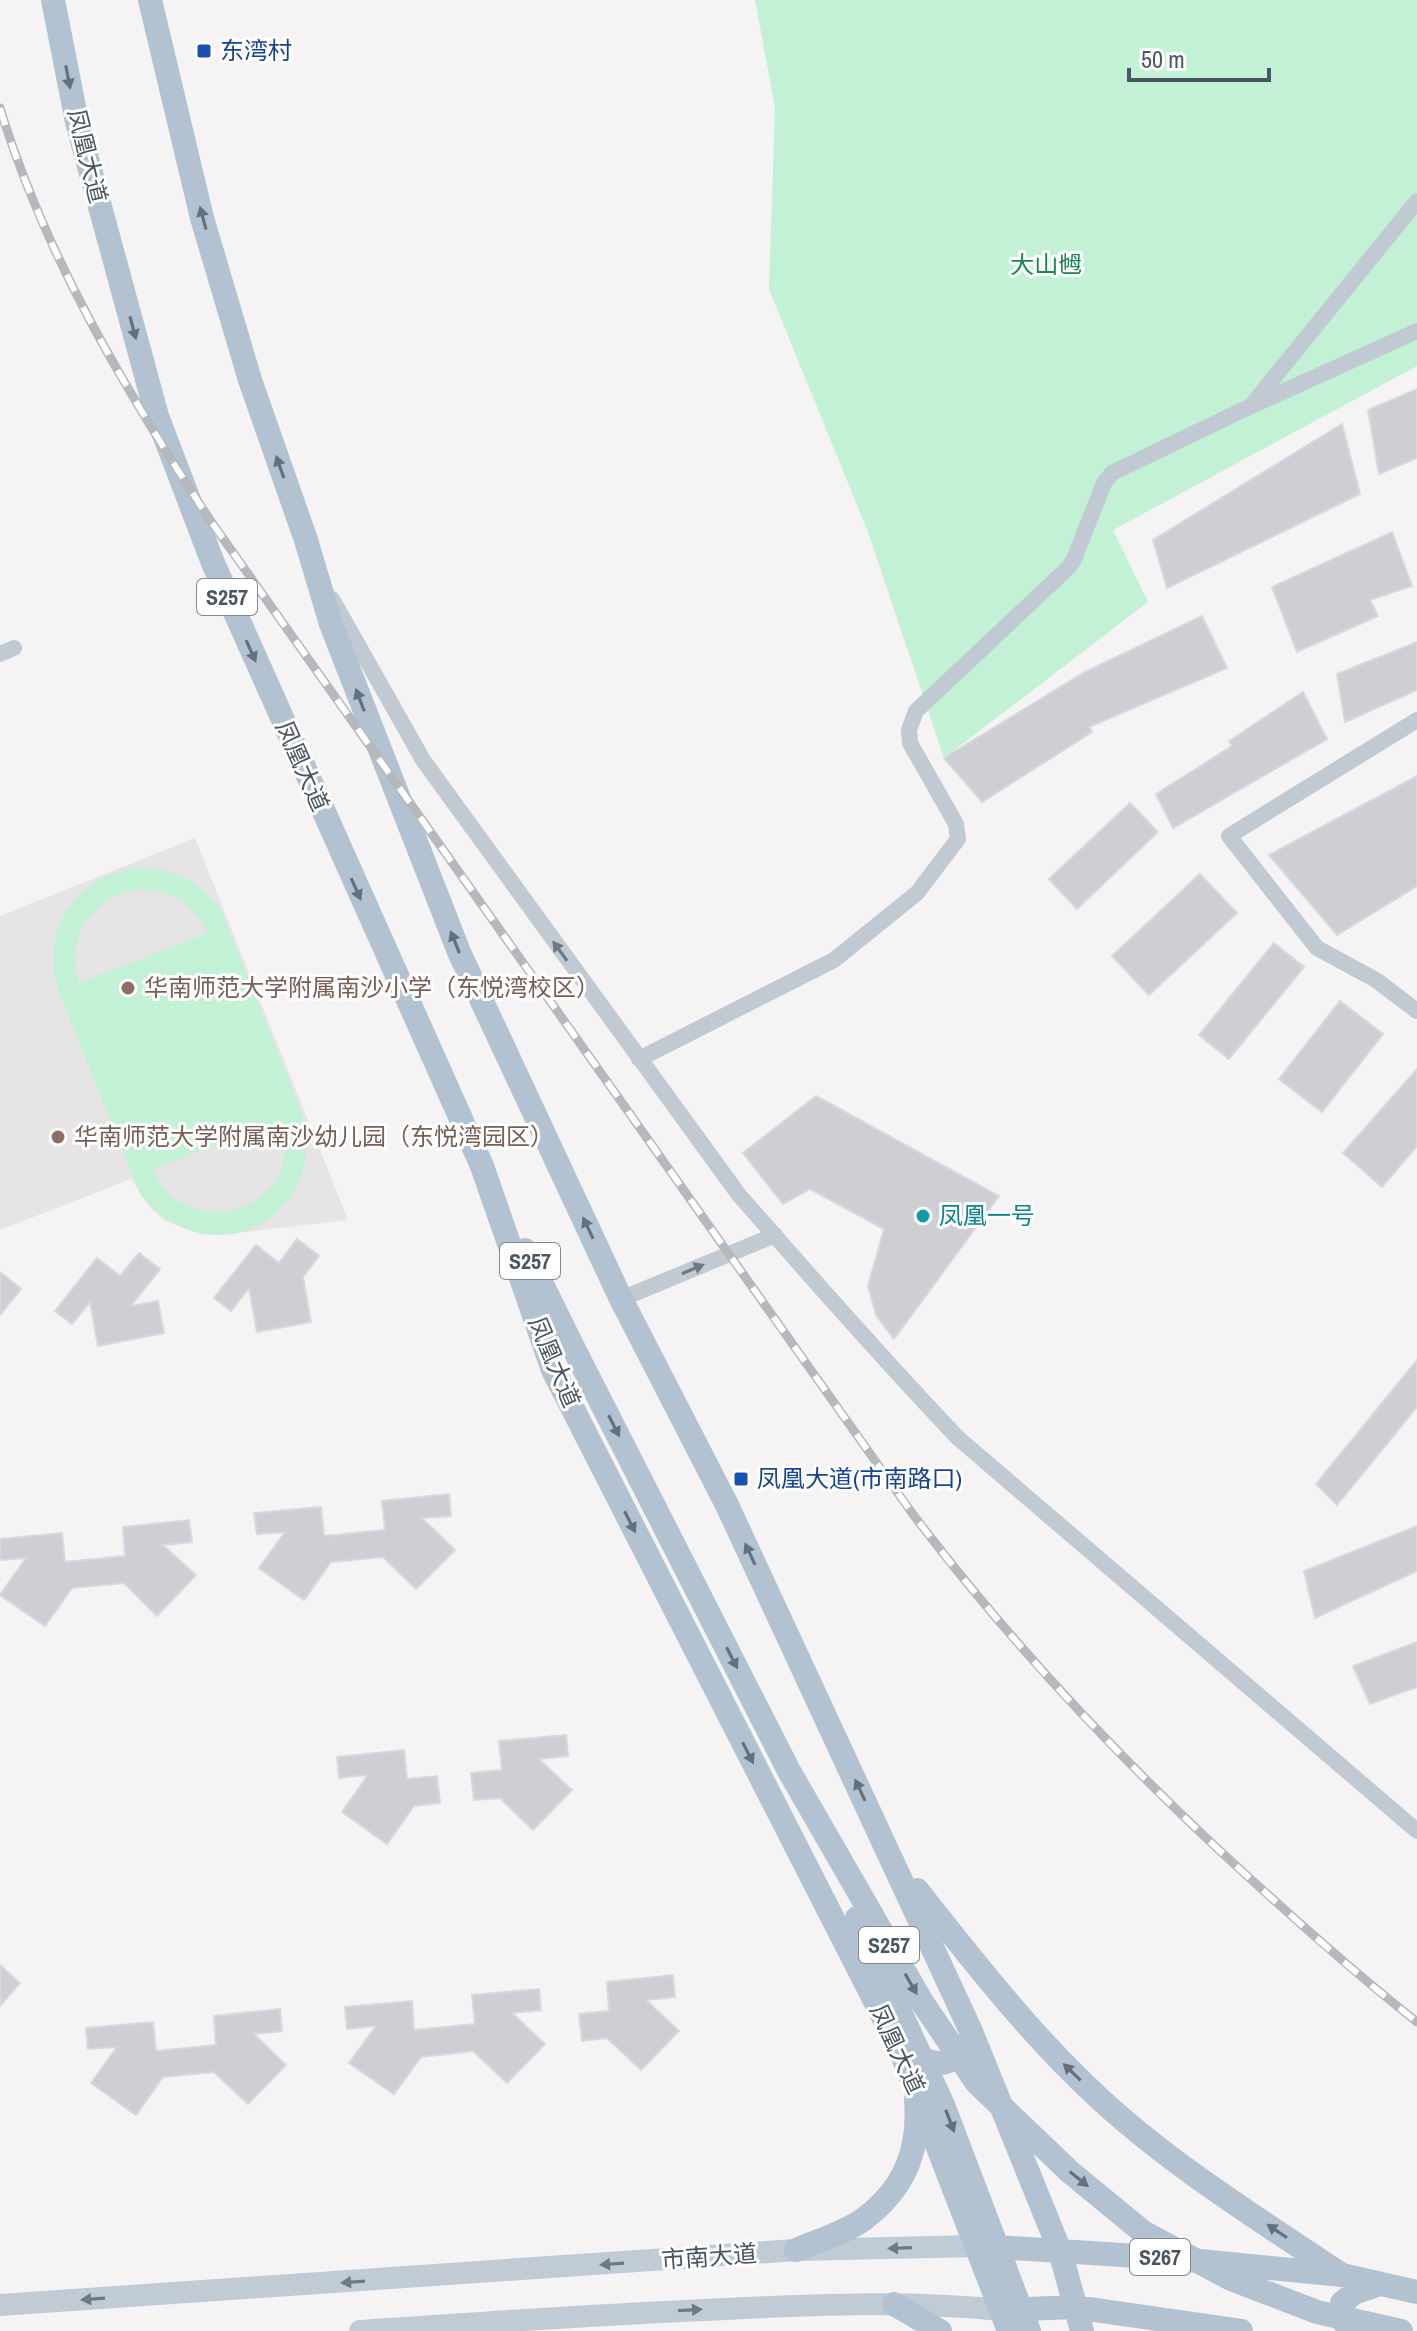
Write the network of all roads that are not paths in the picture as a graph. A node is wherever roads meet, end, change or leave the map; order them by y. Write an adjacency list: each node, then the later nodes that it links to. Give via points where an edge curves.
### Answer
1 (53, 0): 10 (main road, 凤凰大道 / S257, one-way to 10, via 77,122 157,416 213,563)
2 (150, 0): 6 (main road, S257, one-way to 2, via 250,380 202,218)
3 (1417, 201): 5 (street)
4 (1417, 331): 5 (street)
5 (1251, 406): 9 (street, via 1112,473 1069,567 916,711 910,743 956,824 958,839 917,893 834,960)
6 (306, 540): 9 (street, one-way to 6, via 423,760 328,592); 12 (main road, S257, one-way to 6, via 459,952 331,624)
7 (1417, 720): 8 (street, via 1229,836 1317,948 1376,980)
8 (1417, 1011)
9 (639, 1059): 11 (street, via 739,1195)
10 (482, 1166): 13 (main road, S257, one-way to 13, bridge); 17 (main road, 凤凰大道 / S257, one-way to 17, via 553,1370)
11 (775, 1235): 12 (street, one-way to 11); 14 (street, via 958,1438)
12 (621, 1299): 15 (main road, S257, one-way to 12, via 727,1505)
13 (789, 1771): 31 (main road, one-way to 31, bridge, via 943,2105); 35 (main road, S257, one-way to 35, bridge, via 922,2002 977,2083 1040,2145 1143,2232 1231,2279 1317,2312)
14 (1417, 1831)
15 (893, 1861): 16 (main road, S257); 22 (main road, one-way to 15, via 1153,2145 1101,2100 1050,2051)
16 (970, 2029): 17 (main road, via 968,2050 954,2061 935,2064); 21 (main road, S257)
17 (901, 2052): 18 (main road, 凤凰大道 / S257)
18 (914, 2082): 19 (main road, 凤凰大道 / S257); 20 (main road, via 918,2123 911,2160 897,2186 863,2220)
19 (978, 2246): 20 (main road, 市南大道, one-way to 20); 21 (main road, 市南大道 / S267); 28 (main road, 凤凰大道 / S257)
20 (796, 2250): 26 (main road, 市南大道, one-way to 26)
21 (1060, 2251): 22 (main road, 市南大道 / S267); 27 (main road, S257)
22 (1342, 2275): 23 (main road, 市南大道)
23 (1377, 2285): 24 (main road, 市南大道); 34 (main road, via 1342,2303)
24 (1417, 2292)
25 (894, 2304): 28 (main road, via 934,2303); 29 (main road, one-way to 25, via 595,2315); 30 (main road)
26 (0, 2305)
27 (1074, 2307): 28 (main road); 32 (main road); 33 (main road)
28 (1005, 2320)
29 (360, 2331)
30 (940, 2331)
31 (1029, 2331)
32 (1082, 2331)
33 (1241, 2331)
34 (1349, 2331)
35 (1401, 2331)

